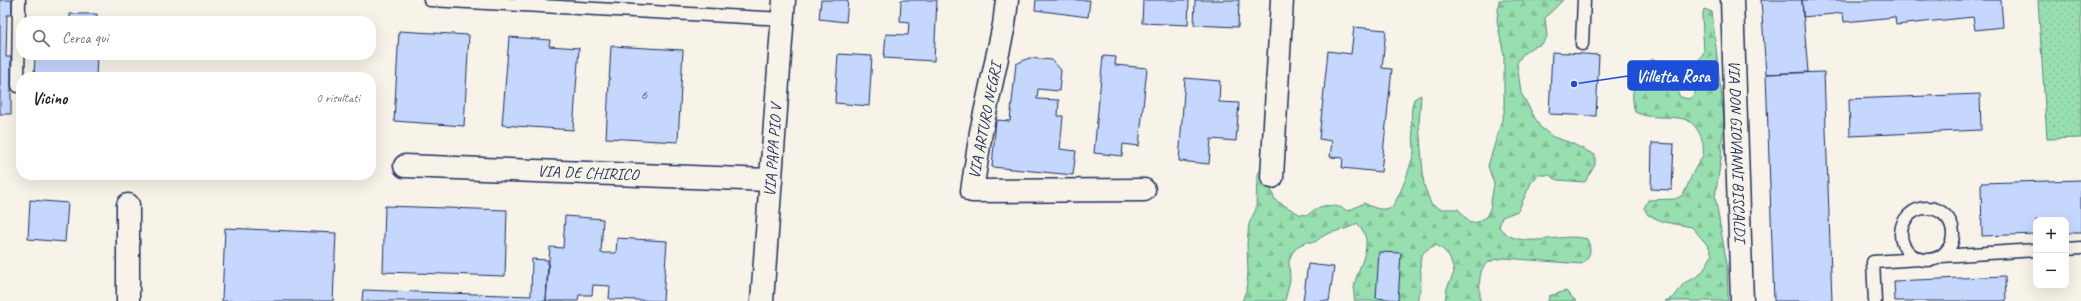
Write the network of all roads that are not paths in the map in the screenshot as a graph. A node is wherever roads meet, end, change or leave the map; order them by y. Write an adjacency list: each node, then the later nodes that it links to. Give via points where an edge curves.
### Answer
1 (19, 0): 8 (lane)
2 (430, 0): 7 (lane)
3 (1007, 0): 15 (street, VIA ARTURO NEGRI, via 972,191)
4 (1282, 0): 13 (street)
5 (1584, 0): 9 (lane)
6 (1732, 0): 24 (street, VIA DON GIOVANNI BISCALDI)
7 (784, 9): 14 (street, VIA PAPA PIO V)
8 (19, 16)
9 (1582, 44)
10 (18, 60): 11 (lane)
11 (18, 72)
12 (404, 166): 14 (street, VIA DE CHIRICO)
13 (1272, 177)
14 (771, 180): 23 (street, VIA PAPA PIO V)
15 (1144, 190)
16 (128, 205): 22 (street)
17 (2081, 248): 18 (lane)
18 (2069, 249)
19 (2033, 250): 20 (lane)
20 (1941, 256): 21 (lane, via 1933,260); 21 (lane, via 1948,250 1952,241 1950,223 1938,210 1920,209 1912,213 1901,228 1901,239 1911,255)
21 (1919, 259): 25 (lane, via 1874,262)
22 (128, 301)
23 (762, 301)
24 (1742, 301)
25 (1875, 301)

